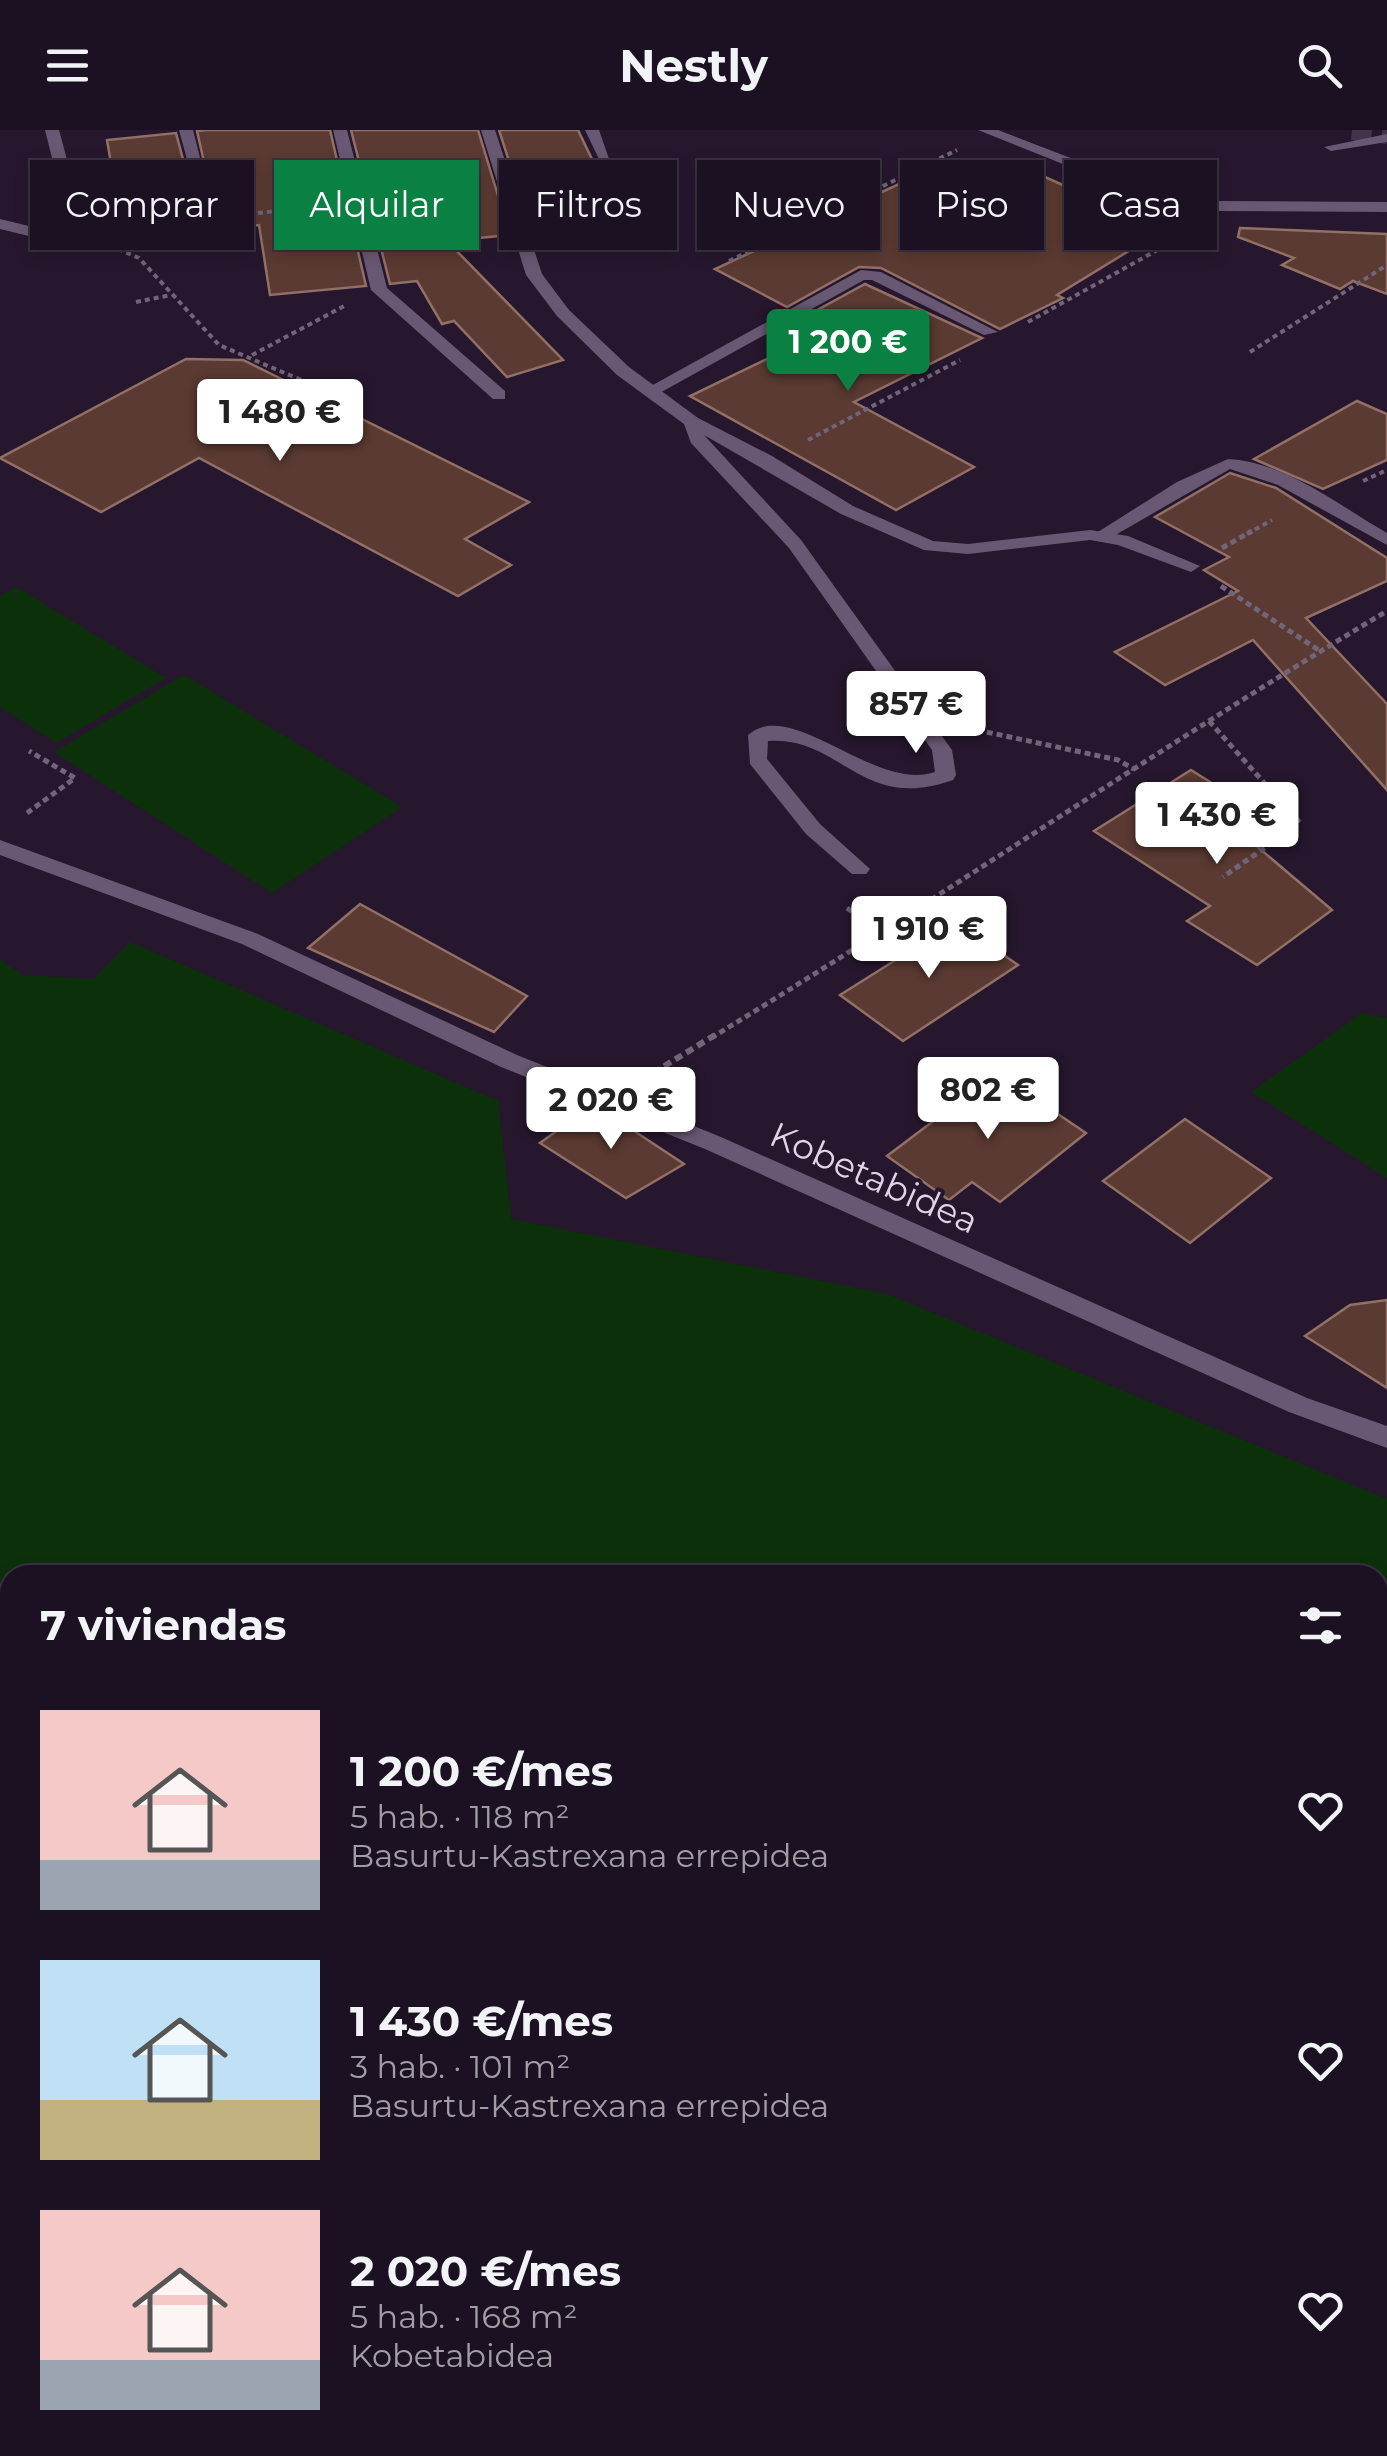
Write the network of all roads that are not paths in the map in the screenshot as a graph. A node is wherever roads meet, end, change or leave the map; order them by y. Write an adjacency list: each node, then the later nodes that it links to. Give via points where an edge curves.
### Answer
1 (52, 130): 12 (street, via 76,222 41,234)
2 (186, 130): 10 (street)
3 (340, 130): 15 (street, via 379,290)
4 (488, 130): 14 (street, via 534,275 563,313)
5 (592, 130): 9 (street)
6 (985, 130): 11 (street, via 1132,186 1216,206)
7 (1385, 134): 8 (street)
8 (1331, 146)
9 (604, 156)
10 (195, 160)
11 (1387, 207)
12 (0, 224)
13 (990, 332): 14 (street, via 861,275)
14 (650, 391): 16 (street)
15 (499, 395)
16 (692, 422): 17 (street, via 846,510 930,546 968,549); 21 (street, via 697,439 794,544 942,750 946,774 927,786 894,784 805,740 770,732 758,736 757,760 813,829)
17 (1099, 537): 18 (street, via 1228,464 1263,472); 19 (street)
18 (1387, 540)
19 (1191, 566)
20 (0, 846): 22 (street, Kobetabidea, via 250,939 508,1061 1298,1405)
21 (859, 869)
22 (1387, 1437)

